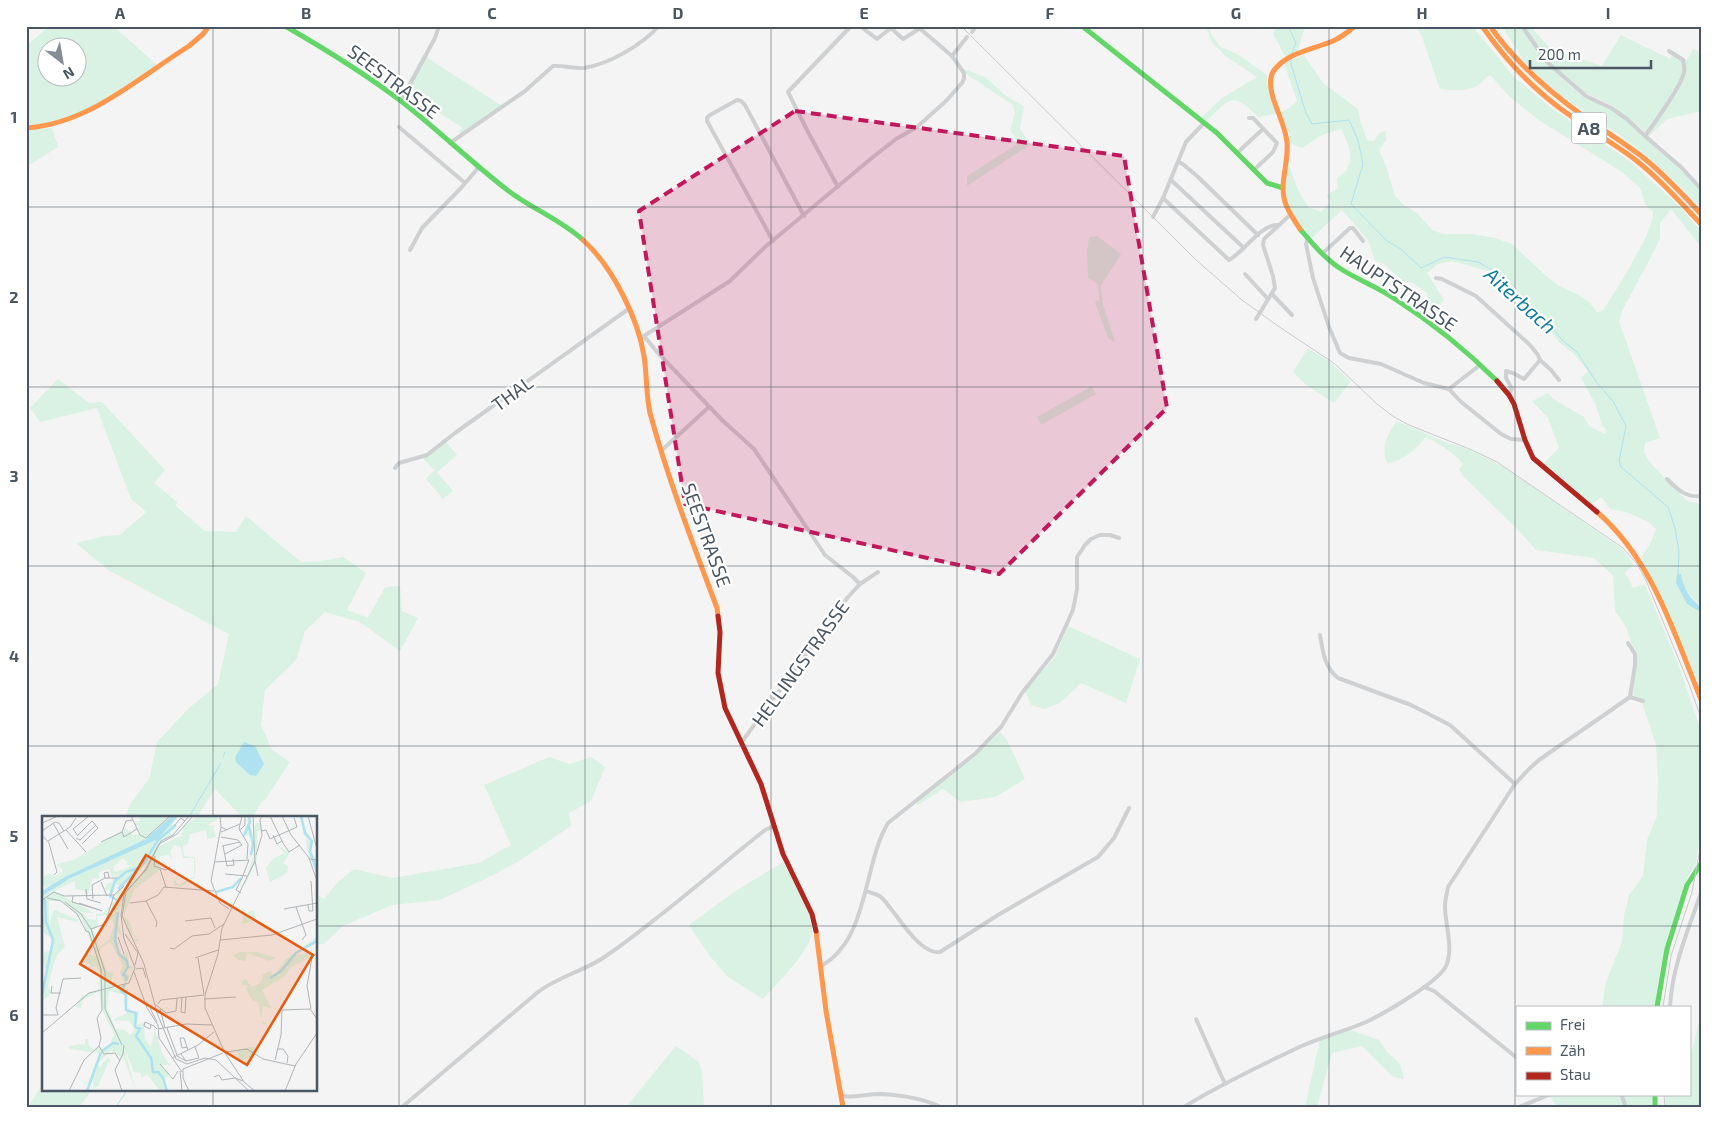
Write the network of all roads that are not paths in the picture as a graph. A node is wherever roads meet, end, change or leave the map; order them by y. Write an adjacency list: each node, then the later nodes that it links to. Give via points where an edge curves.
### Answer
1 (209, 26): 22 (main road, via 189,46 84,114 61,124)
2 (285, 26): 18 (main road, SEESTRASSE)
3 (439, 26): 18 (street)
4 (659, 26): 25 (street, via 618,56 583,68 553,66 525,91)
5 (851, 26): 32 (street, via 788,92)
6 (860, 26): 13 (street, via 877,39 891,28 903,39)
7 (976, 26): 14 (street)
8 (1082, 26): 20 (main road)
9 (1355, 26): 33 (main road, HAUPTSTRASSE, via 1334,42 1309,49 1274,70 1270,82 1287,141)
10 (1482, 26): 41 (main road, A8, via 1530,83 1642,166 1671,191)
11 (1490, 26): 37 (main road, A8, via 1516,60 1539,82 1646,160)
12 (1522, 26): 24 (street, via 1555,69 1586,96 1627,118)
13 (918, 28): 17 (street)
14 (972, 32)
15 (967, 38): 17 (street)
16 (1669, 51): 24 (street, via 1683,60 1684,72)
17 (952, 56): 32 (street, via 964,81 917,126)
18 (401, 101): 25 (main road, SEESTRASSE)
19 (1249, 118): 23 (street)
20 (1204, 122): 26 (main road); 27 (street, via 1188,139)
21 (399, 127): 31 (street, SEESTRASSE)
22 (26, 128)
23 (1263, 129): 26 (street); 29 (street, via 1277,144 1274,152)
24 (1645, 136): 34 (street)
25 (450, 143): 28 (main road, SEESTRASSE)
26 (1237, 153): 29 (main road)
27 (1179, 162): 30 (street); 42 (street)
28 (479, 167): 31 (street); 53 (main road, SEESTRASSE, via 508,191 588,245 606,268)
29 (1254, 170): 33 (main road, via 1269,184)
30 (1171, 180): 35 (street); 46 (street)
31 (465, 183): 47 (street, via 422,228)
32 (838, 187): 38 (street)
33 (1283, 188): 36 (main road, HAUPTSTRASSE)
34 (1702, 190)
35 (1163, 198): 39 (street); 46 (street, via 1228,259)
36 (1290, 215): 40 (street); 43 (main road, HAUPTSTRASSE)
37 (1702, 215)
38 (804, 216): 44 (street); 44 (street, via 745,104 737,100 710,115 707,121)
39 (1153, 217)
40 (1278, 225): 42 (street); 51 (street, via 1263,242 1275,281)
41 (1702, 225)
42 (1258, 235): 46 (street)
43 (1308, 237): 48 (main road, HAUPTSTRASSE); 60 (street, via 1306,244 1312,278 1340,352 1349,358 1381,364 1424,383)
44 (773, 241): 56 (street, via 730,280)
45 (1363, 241): 48 (street, via 1350,228)
46 (1244, 248)
47 (410, 250)
48 (1323, 253): 58 (main road, HAUPTSTRASSE, via 1344,270 1406,306)
49 (1245, 274): 52 (street)
50 (1436, 278): 57 (street, via 1476,296 1523,337)
51 (1272, 294): 52 (street); 54 (street)
52 (1268, 299): 55 (street)
53 (627, 310): 56 (main road, SEESTRASSE); 65 (street, THAL, via 436,450 399,462)
54 (1292, 314)
55 (1256, 319)
56 (642, 337): 62 (street, HELLINGSTRASSE); 64 (main road, SEESTRASSE, via 647,398)
57 (1540, 360): 59 (street); 61 (street, via 1524,379 1506,372 1512,389)
58 (1480, 365): 60 (street); 61 (main road, HAUPTSTRASSE)
59 (1559, 380)
60 (1449, 389): 63 (street, via 1501,434)
61 (1509, 393): 63 (main road, HAUPTSTRASSE, via 1517,408)
62 (709, 407): 64 (street); 70 (street, HELLINGSTRASSE, via 754,449 825,555)
63 (1525, 440): 73 (main road, HAUPTSTRASSE, via 1533,458 1606,520 1639,559)
64 (662, 450): 77 (main road, SEESTRASSE, via 717,608 720,632 717,662 722,696)
65 (395, 468)
66 (1667, 479): 67 (street, via 1686,495)
67 (1702, 496)
68 (1119, 538): 83 (street, via 1100,535 1085,545 1077,557 1073,610 1052,654 992,738 888,823 881,835)
69 (878, 572): 70 (street, HELLINGSTRASSE)
70 (860, 584): 77 (street, HELLINGSTRASSE)
71 (1320, 635): 78 (street, via 1324,658 1332,674 1450,724)
72 (1628, 643): 74 (street, via 1635,654)
73 (1699, 686): 76 (main road, HAUPTSTRASSE)
74 (1629, 697): 75 (street); 78 (street, via 1539,760)
75 (1643, 701)
76 (1702, 702)
77 (741, 742): 80 (main road, SEESTRASSE, via 761,784)
78 (1515, 784): 85 (street, via 1448,887 1445,905 1449,956 1442,973)
79 (1129, 808): 83 (street, via 1114,838 1098,857 940,952 927,950 882,898)
80 (774, 826): 84 (main road, SEESTRASSE, via 783,854 812,914); 93 (street, via 605,957 538,992)
81 (1702, 862): 86 (main road, via 1690,878 1680,904 1667,949)
82 (1702, 890): 87 (street, via 1678,958)
83 (866, 891): 84 (street, via 852,932)
84 (821, 966): 91 (main road, SEESTRASSE)
85 (1424, 987): 89 (street, via 1434,991); 90 (street, via 1366,1022 1320,1038)
86 (1657, 1006)
87 (1670, 1006)
88 (1196, 1019): 90 (street)
89 (1516, 1057)
90 (1225, 1084): 96 (street)
91 (841, 1096): 94 (main road, SEESTRASSE); 95 (street, via 880,1094 911,1097)
92 (1546, 1096): 97 (street)
93 (402, 1107)
94 (842, 1107)
95 (941, 1107)
96 (1184, 1107)
97 (1518, 1107)

